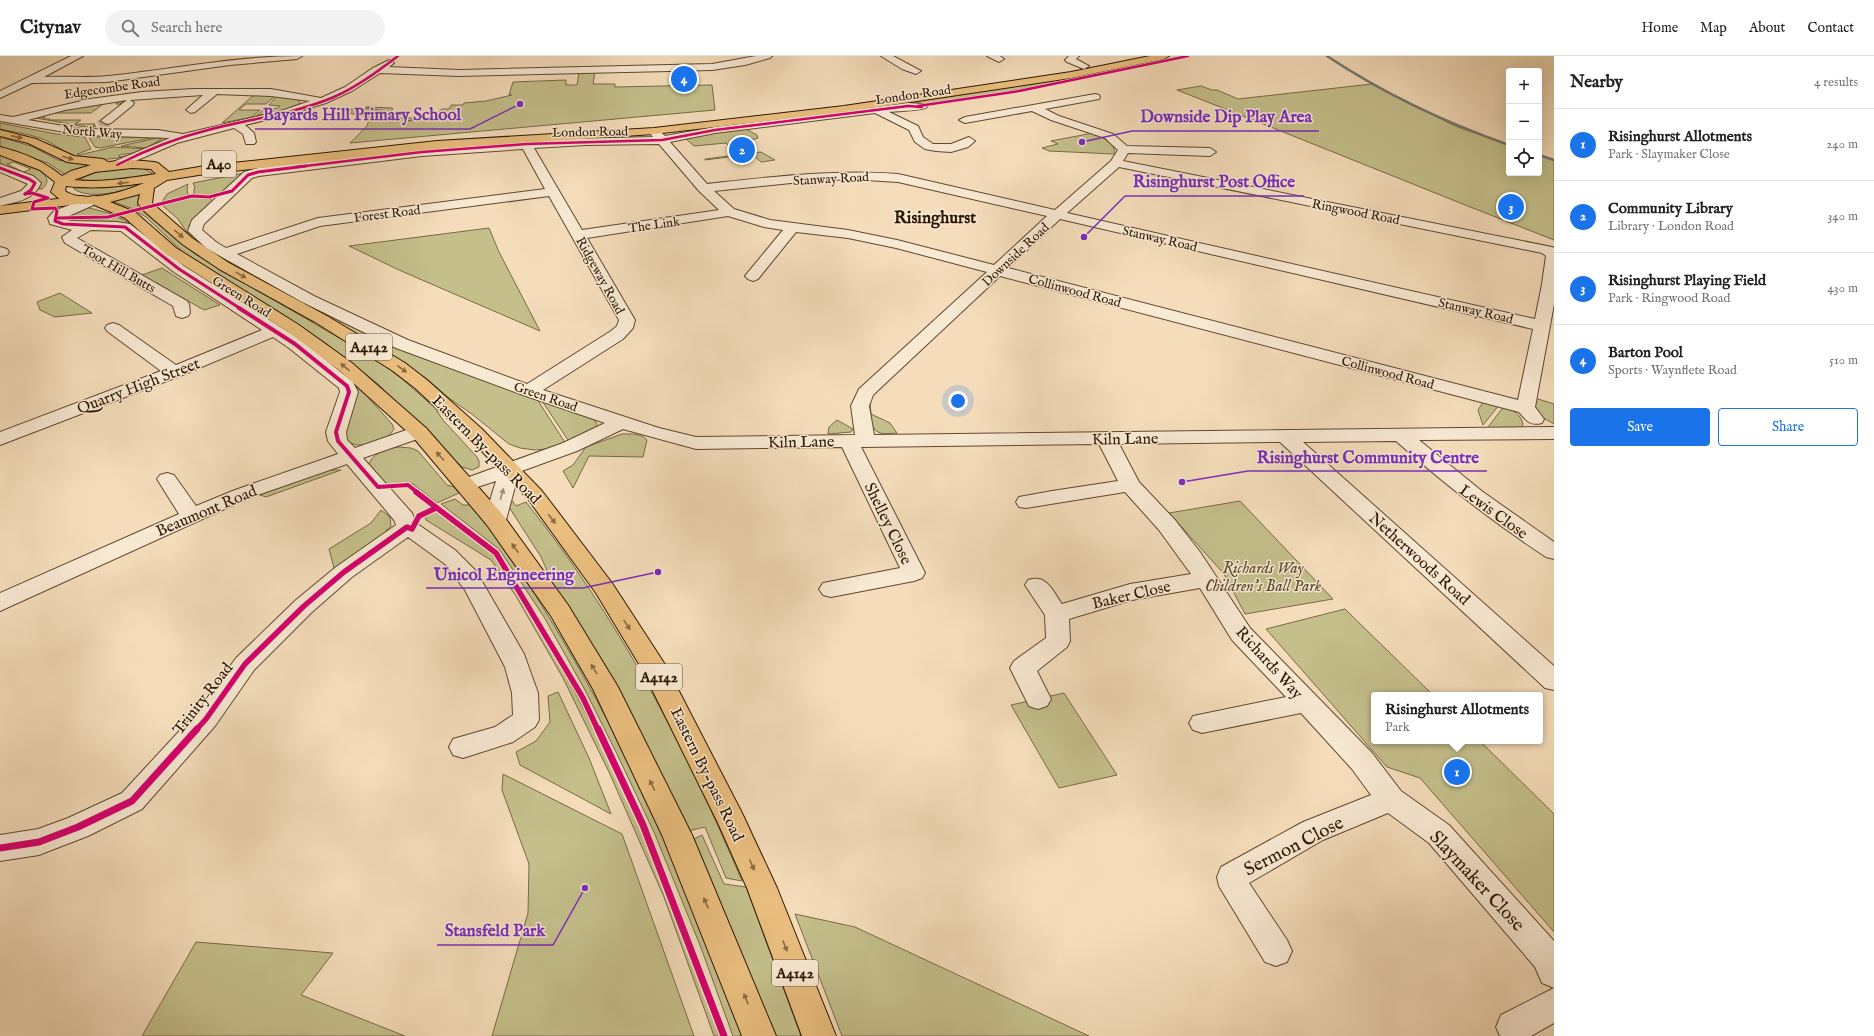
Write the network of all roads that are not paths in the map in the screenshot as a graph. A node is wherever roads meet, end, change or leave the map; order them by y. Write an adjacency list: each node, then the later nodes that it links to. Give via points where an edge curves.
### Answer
1 (78, 56): 22 (street)
2 (297, 56): 11 (street)
3 (381, 56): 16 (street)
4 (398, 56): 17 (street)
5 (683, 56): 15 (street)
6 (767, 56): 15 (street, via 730,65)
7 (886, 56): 18 (street, via 900,68)
8 (1074, 56): 14 (street, via 1070,60)
9 (1132, 56): 14 (main road, A40)
10 (1164, 56): 23 (main road, A40)
11 (232, 59): 22 (street, via 112,78)
12 (416, 60): 19 (street)
13 (511, 61): 20 (street)
14 (1084, 66): 23 (main road, A40)
15 (683, 67): 20 (street, via 593,66)
16 (362, 69)
17 (377, 70): 19 (street); 28 (street, via 347,90)
18 (916, 70)
19 (402, 71): 20 (street)
20 (507, 72)
21 (344, 79): 27 (street)
22 (31, 80): 25 (street)
23 (1007, 83): 38 (main road, London Road / A40, via 860,106); 52 (main road, London Road / A40, via 681,121 438,140)
24 (213, 92): 27 (street, Edgecombe Road, via 255,92); 32 (street); 35 (street, Edgecombe Road, via 159,94 99,101)
25 (0, 95)
26 (1095, 97): 31 (street)
27 (308, 98): 28 (street, Edgecombe Road)
28 (322, 101): 37 (street, via 283,114)
29 (129, 103): 39 (street, via 103,124)
30 (922, 107): 33 (street, London Road)
31 (1034, 108): 36 (street); 46 (street, via 1055,118 1109,136)
32 (190, 110)
33 (876, 110): 42 (street, London Road, via 720,129); 44 (street, via 914,128 918,139 924,144 950,148)
34 (0, 118): 35 (street, North Way)
35 (15, 120): 39 (street, North Way)
36 (965, 120)
37 (236, 124): 41 (street); 43 (street, via 248,133)
38 (654, 130): 42 (street, Collinwood Road); 53 (main road, London Road / A40, via 437,145 304,160)
39 (86, 132): 41 (street, North Way, via 163,133)
40 (0, 133): 50 (main road, North Way, one-way to 50, via 32,141 71,159)
41 (178, 140): 50 (street); 52 (street)
42 (662, 140): 45 (street, London Road); 56 (street, Collinwood Road)
43 (250, 142)
44 (969, 142)
45 (526, 144): 53 (street, London Road); 57 (street, Ridgeway Road)
46 (1124, 149): 48 (street); 49 (street, Downside Road)
47 (0, 150): 54 (main road, via 44,167)
48 (1210, 152)
49 (1116, 162): 63 (street, Downside Road); 71 (street, Ringwood Road, via 1547,250 1553,255)
50 (116, 165): 52 (main road, via 132,164); 54 (main road, via 86,171)
51 (0, 168): 59 (street, via 35,183 25,194)
52 (157, 170): 53 (main road, London Road / A40); 54 (main road, one-way to 54, via 124,183); 55 (main road)
53 (249, 170): 55 (main road, via 211,174); 61 (main road, via 197,179 179,185 161,195); 67 (street, Green Road, via 248,175 197,223 195,231)
54 (61, 183): 58 (main road, via 57,190 59,194 66,198); 60 (main road, via 40,195)
55 (150, 186): 58 (main road, via 124,195); 61 (main road, via 145,203)
56 (704, 188): 62 (street, Collinwood Road); 63 (street, Stanway Road, via 832,175 871,175 920,183)
57 (553, 192): 66 (street, Ridgeway Road); 67 (street, Forest Road, via 318,222)
58 (87, 200): 60 (main road); 64 (street, Green Road, via 55,221); 80 (main road, A4142, one-way to 58, via 320,347 187,262 130,214)
59 (0, 202)
60 (0, 209)
61 (151, 211): 89 (main road, Eastern By-pass Road / A4142, one-way to 89, via 224,266 327,323 399,367 441,401)
62 (729, 212): 65 (street, Collinwood Road, via 748,219); 66 (street, The Link)
63 (1058, 214): 68 (street, Downside Road); 71 (street, Stanway Road)
64 (88, 226): 70 (street, Toot Hill Butts, via 75,232 69,237 70,240 181,304); 73 (street, Green Road, via 125,227 179,269)
65 (792, 228): 68 (street, Collinwood Road, via 875,239); 69 (street)
66 (579, 235): 77 (street, Ridgeway Road, via 627,320 625,328)
67 (225, 253): 77 (street, Green Road, via 308,299 402,344)
68 (998, 270): 78 (street, Collinwood Road); 86 (street, Downside Road, via 865,394 860,406)
69 (753, 276)
70 (182, 313)
71 (1542, 326): 78 (street)
72 (113, 328): 75 (street)
73 (275, 330): 76 (street, Quarry High Street); 88 (street, Green Road, via 347,386 349,392 336,432 338,441)
74 (149, 333): 75 (street)
75 (129, 340): 76 (street)
76 (174, 372): 85 (street, Quarry High Street)
77 (529, 391): 79 (street, Green Road)
78 (1526, 408): 81 (street)
79 (622, 422): 87 (street, Green Road); 89 (street, via 570,447)
80 (419, 432): 88 (street, Beaumont Road); 91 (main road, A4142, one-way to 80)
81 (1550, 433): 82 (street, Kiln Lane)
82 (1401, 435): 83 (street, Kiln Lane); 97 (street, Lewis Close, via 1445,475 1515,527)
83 (1285, 436): 84 (street, Kiln Lane); 103 (street, Netherwoods Road)
84 (1106, 438): 86 (street, Kiln Lane); 92 (street, Richards Way)
85 (0, 439)
86 (857, 440): 87 (street, Kiln Lane); 100 (street, Shelley Close, via 914,573)
87 (696, 443)
88 (351, 457): 94 (street, Beaumont Road, via 262,486); 96 (street, via 404,518)
89 (510, 468): 91 (street); 95 (street, one-way to 89); 115 (main road, Eastern By-pass Road / A4142, one-way to 115, via 535,495 604,588 653,666 732,822 762,888)
90 (167, 479): 94 (street)
91 (466, 485): 95 (main road, A4142)
92 (1130, 485): 93 (street, via 1058,494); 98 (street, Richards Way, via 1167,525 1192,556)
93 (1026, 502)
94 (191, 515): 101 (street, Beaumont Road, via 22,591)
95 (495, 520): 114 (main road, A4142, one-way to 95, via 677,836 605,687 560,611)
96 (407, 527): 107 (street, via 457,564 476,588 510,650 521,676 528,708 526,720 504,735); 109 (street, Trinity Road, via 344,572 304,606 245,664 209,715 132,801 78,827 39,842)
97 (1554, 552)
98 (1206, 579): 102 (street, Baker Close, via 1130,592); 105 (street, Richards Way, via 1241,634)
99 (1036, 585): 102 (street)
100 (831, 589)
101 (0, 604)
102 (1057, 614): 104 (street, via 1058,641 1023,668)
103 (1554, 681)
104 (1038, 699)
105 (1307, 702): 106 (street); 108 (street, Richards Way, via 1362,761)
106 (1202, 723)
107 (463, 747)
108 (1391, 799): 110 (street, Sermon Close, via 1313,831 1232,876 1234,886); 111 (street, Slaymaker Close, via 1439,834 1546,956)
109 (0, 848)
110 (1276, 951)
111 (1554, 972)
112 (1554, 1005): 113 (street)
113 (1513, 1027)
114 (759, 1036)
115 (819, 1036)

